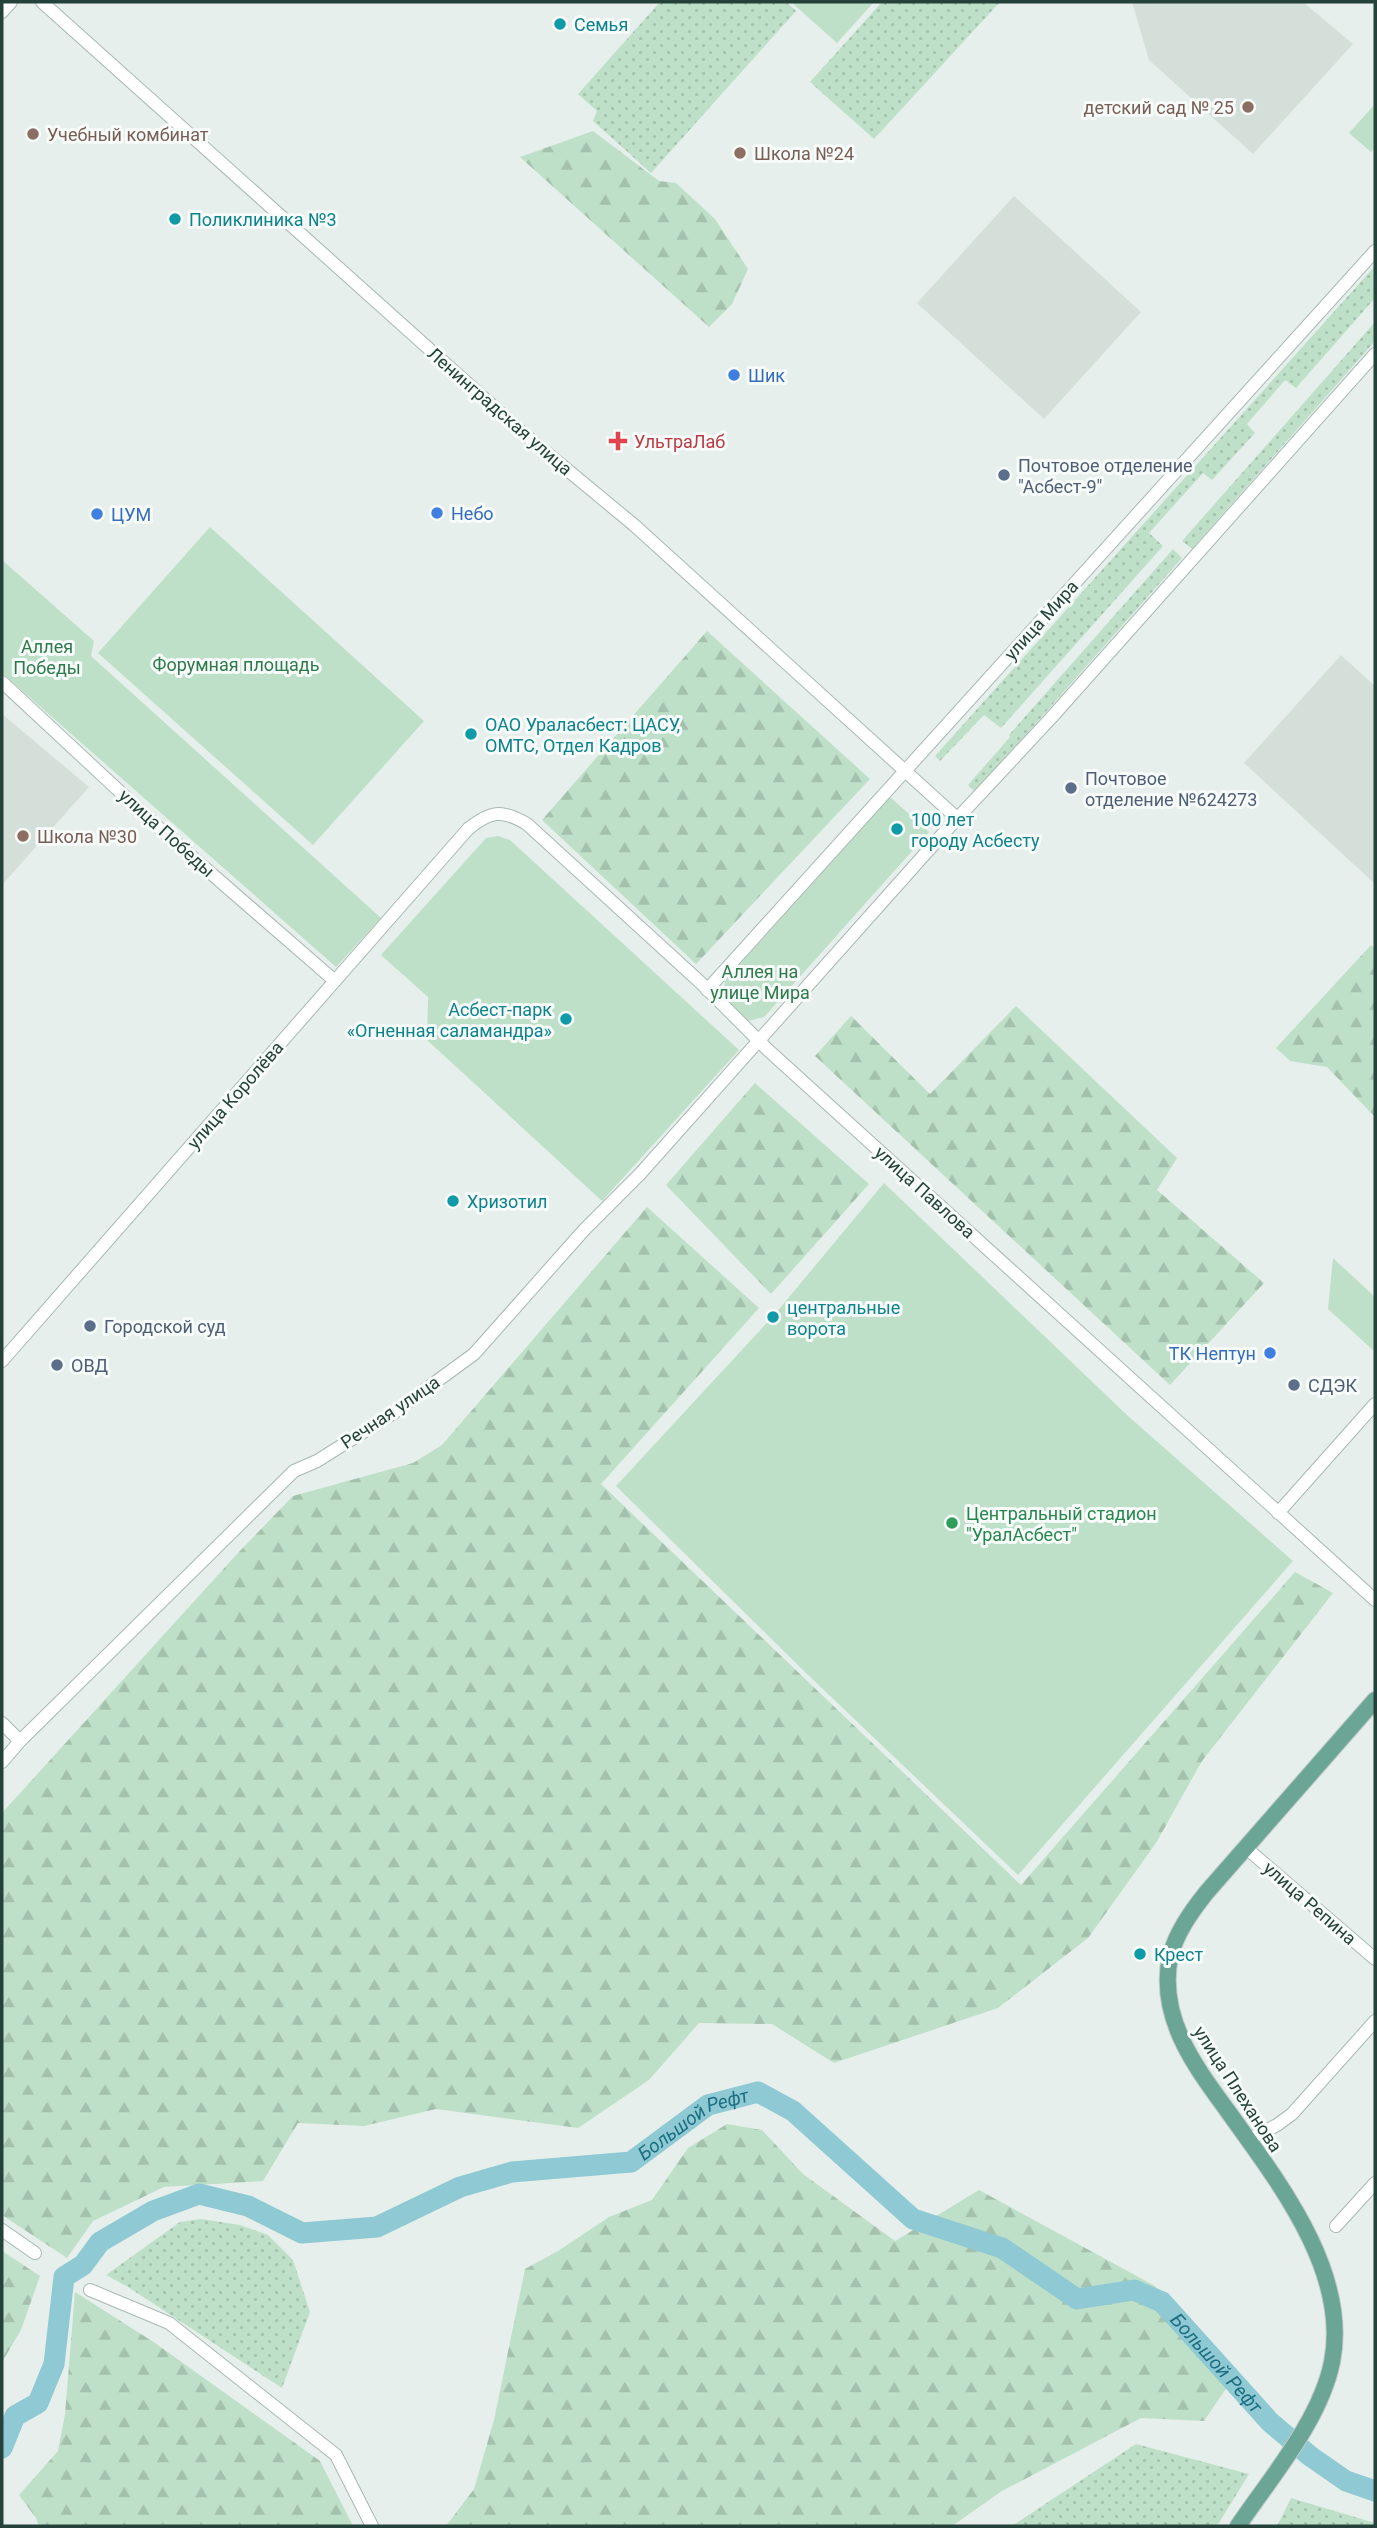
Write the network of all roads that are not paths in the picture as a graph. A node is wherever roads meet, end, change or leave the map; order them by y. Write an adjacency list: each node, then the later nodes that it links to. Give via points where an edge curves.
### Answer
1 (11, 2): 3 (street)
2 (42, 2): 7 (street, Ленинградская улица, via 524,434 634,525)
3 (2, 12)
4 (1375, 251): 7 (street, улица Мира)
5 (1375, 354): 8 (street)
6 (2, 682): 10 (street, улица Победы, via 160,829)
7 (904, 771): 8 (street, Ленинградская улица); 11 (street, улица Мира)
8 (958, 819): 12 (street)
9 (468, 829): 10 (street, улица Королёва); 11 (street, улица Павлова, via 495,814 511,814 527,824)
10 (335, 981): 13 (street, улица Королёва)
11 (707, 990): 12 (street, улица Павлова)
12 (758, 1040): 15 (street, улица Павлова); 19 (street, Речная улица, via 474,1354 392,1414 294,1471)
13 (2, 1361)
14 (1375, 1404): 15 (street)
15 (1278, 1513): 16 (street, улица Павлова)
16 (1375, 1600)
17 (1375, 1700): 21 (main road, улица Плеханова)
18 (2, 1723): 19 (street)
19 (20, 1741): 20 (street, Речная улица)
20 (2, 1762)
21 (1245, 1847): 22 (street, улица Репина); 24 (main road, улица Плеханова, via 1189,1916 1171,1954 1168,1976 1169,2004 1182,2043)
22 (1375, 1959)
23 (1375, 2021): 24 (street, via 1292,2114)
24 (1248, 2140): 31 (main road, улица Плеханова, via 1310,2239 1328,2286 1335,2333 1332,2361 1318,2404)
25 (1375, 2183): 26 (street)
26 (1336, 2226)
27 (2, 2230): 28 (street)
28 (35, 2253)
29 (90, 2290): 30 (street, via 169,2323 336,2455)
30 (372, 2526)
31 (1238, 2526)

